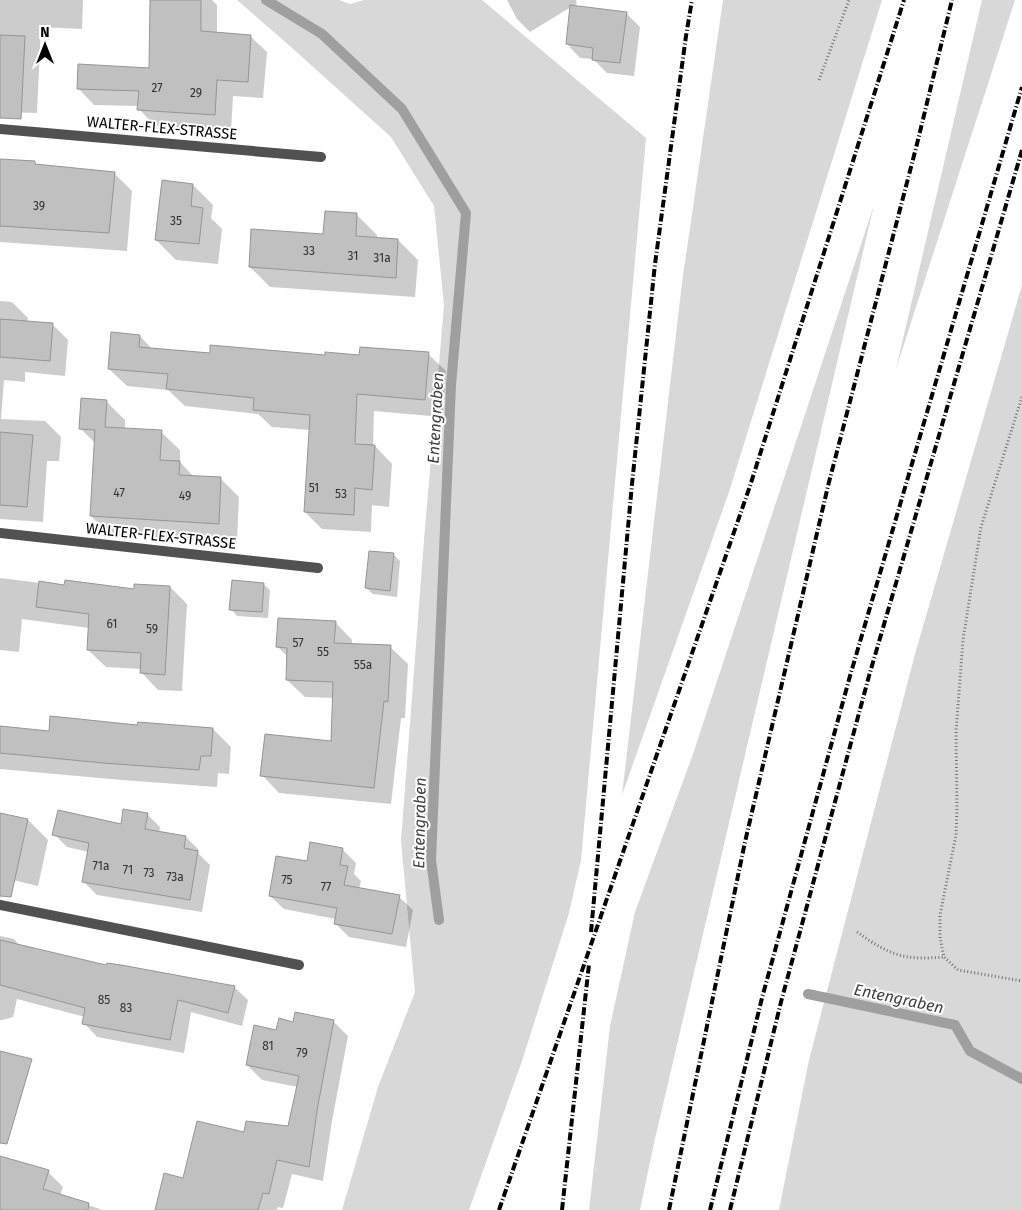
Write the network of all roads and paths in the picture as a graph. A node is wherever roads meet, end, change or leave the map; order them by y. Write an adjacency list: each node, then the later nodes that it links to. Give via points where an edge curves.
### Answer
1 (849, 0): 2 (path)
2 (819, 80)
3 (0, 129): 4 (street, WALTER-FLEX-STRASSE)
4 (321, 157)
5 (1022, 397): 10 (path, via 981,527 964,640 956,732 956,835 940,916)
6 (0, 533): 7 (street, WALTER-FLEX-STRASSE)
7 (318, 568)
8 (0, 905): 11 (street)
9 (857, 932): 10 (path, via 876,945 904,956)
10 (944, 957): 12 (path, via 958,970)
11 (300, 965)
12 (1022, 981)

